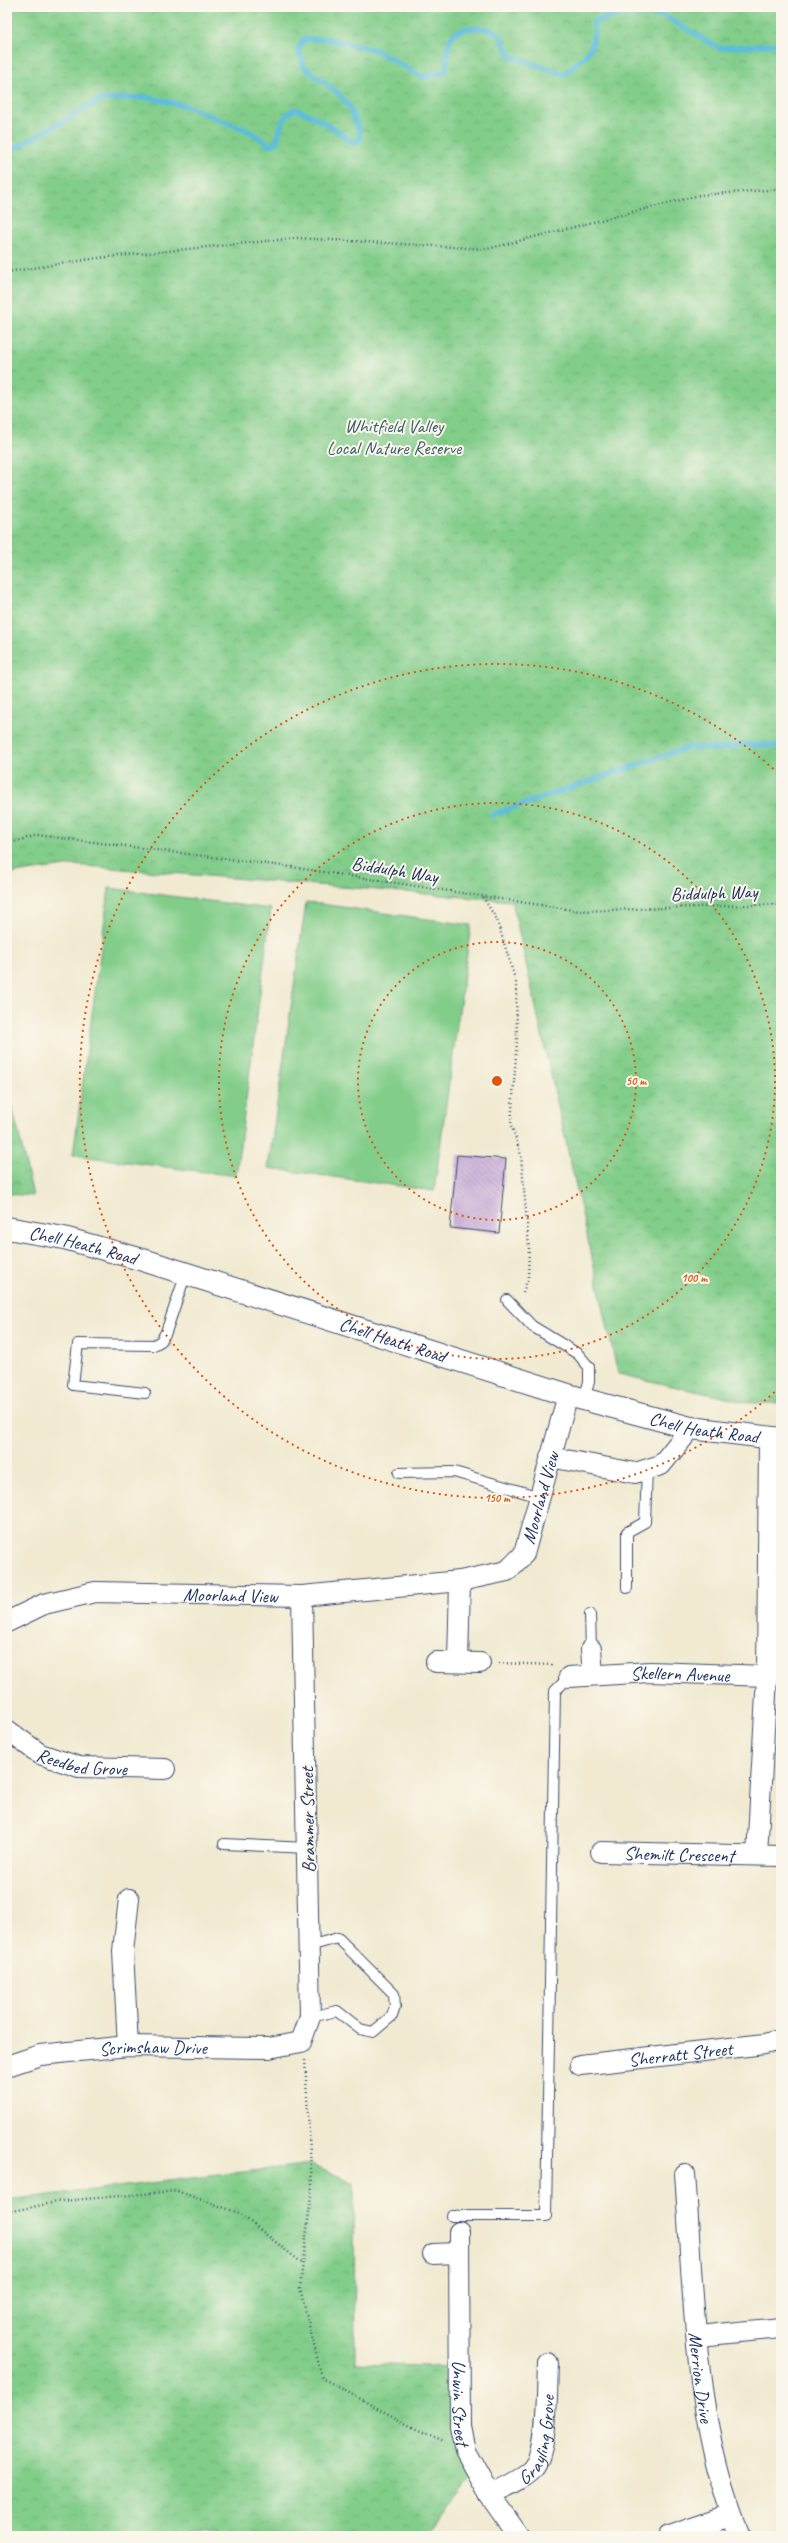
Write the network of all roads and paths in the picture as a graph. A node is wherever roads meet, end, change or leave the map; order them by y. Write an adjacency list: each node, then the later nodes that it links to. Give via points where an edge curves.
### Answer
1 (781, 189): 2 (path, via 700,195 487,249 297,238 98,258)
2 (7, 272)
3 (7, 844): 4 (path, Biddulph Way, via 37,835 291,867)
4 (483, 896): 5 (path, Biddulph Way, via 580,911); 9 (path, via 497,920 516,982 517,1041 511,1124 521,1155 529,1247 528,1279)
5 (781, 904)
6 (7, 1228): 7 (street, Chell Heath Road, via 64,1238)
7 (186, 1273): 10 (lane, via 161,1341 154,1345 78,1344 73,1385); 11 (street, Chell Heath Road)
8 (507, 1300): 9 (lane)
9 (517, 1309): 11 (lane, via 532,1326 578,1354 589,1367 589,1382)
10 (145, 1393)
11 (576, 1397): 12 (street, Chell Heath Road); 14 (street, Moorland View)
12 (691, 1428): 13 (street, Chell Heath Road); 15 (street, via 661,1465)
13 (775, 1439): 20 (street, Shemilt Crescent)
14 (550, 1457): 15 (street, via 635,1473); 17 (street, Moorland View)
15 (647, 1469): 19 (lane, via 645,1522 627,1532)
16 (399, 1473): 17 (lane, via 454,1472)
17 (540, 1497): 18 (street, Moorland View, via 524,1554 507,1571)
18 (460, 1582): 21 (street, Moorland View); 26 (street)
19 (627, 1588)
20 (774, 1595): 30 (street, Shemilt Crescent)
21 (302, 1596): 23 (street, Moorland View, via 95,1592 44,1604); 34 (street, Brammer Street)
22 (590, 1614): 24 (lane)
23 (7, 1622)
24 (591, 1649): 28 (street)
25 (436, 1662): 26 (street)
26 (458, 1662): 27 (street)
27 (480, 1663): 29 (path, via 560,1666)
28 (593, 1676): 29 (street, Skellern Avenue); 30 (street, Skellern Avenue, via 650,1672)
29 (569, 1678): 47 (lane, via 555,1690 546,2216)
30 (772, 1684): 36 (street, Shemilt Crescent)
31 (7, 1730): 32 (street, Reedbed Grove, via 40,1754 79,1767)
32 (165, 1769)
33 (224, 1844): 34 (lane)
34 (308, 1848): 39 (street, Brammer Street)
35 (601, 1852): 36 (street, Shemilt Crescent)
36 (757, 1855): 37 (street, Shemilt Crescent)
37 (781, 1856)
38 (129, 1899): 42 (street, via 123,1951)
39 (309, 1946): 40 (street, Brammer Street); 40 (lane, via 338,1938 394,1994 395,2007 392,2016 373,2032 360,2029 337,2011)
40 (305, 2031): 42 (street, Scrimshaw Drive, via 269,2048); 50 (path, via 312,2186)
41 (781, 2039): 43 (street, Sherratt Street, via 764,2044)
42 (128, 2046): 44 (street, Scrimshaw Drive, via 40,2055)
43 (580, 2065)
44 (7, 2066)
45 (685, 2174): 52 (street, Merrion Drive, via 679,2214)
46 (7, 2212): 50 (path, via 62,2201 176,2191 239,2213)
47 (456, 2224): 48 (street, Unwin Street)
48 (458, 2253): 49 (street); 54 (street, Unwin Street, via 460,2427)
49 (433, 2254)
50 (302, 2263): 54 (path, via 300,2288 322,2378 414,2428)
51 (781, 2328): 52 (street)
52 (698, 2336): 56 (street, Merrion Drive, via 708,2431)
53 (548, 2363): 55 (street, Grayling Grove, via 544,2432 540,2454 533,2470)
54 (464, 2450): 55 (street, Unwin Street)
55 (490, 2495): 57 (street, Unwin Street)
56 (731, 2515): 58 (street); 59 (street, Merrion Drive)
57 (519, 2536)
58 (669, 2536)
59 (740, 2536)

